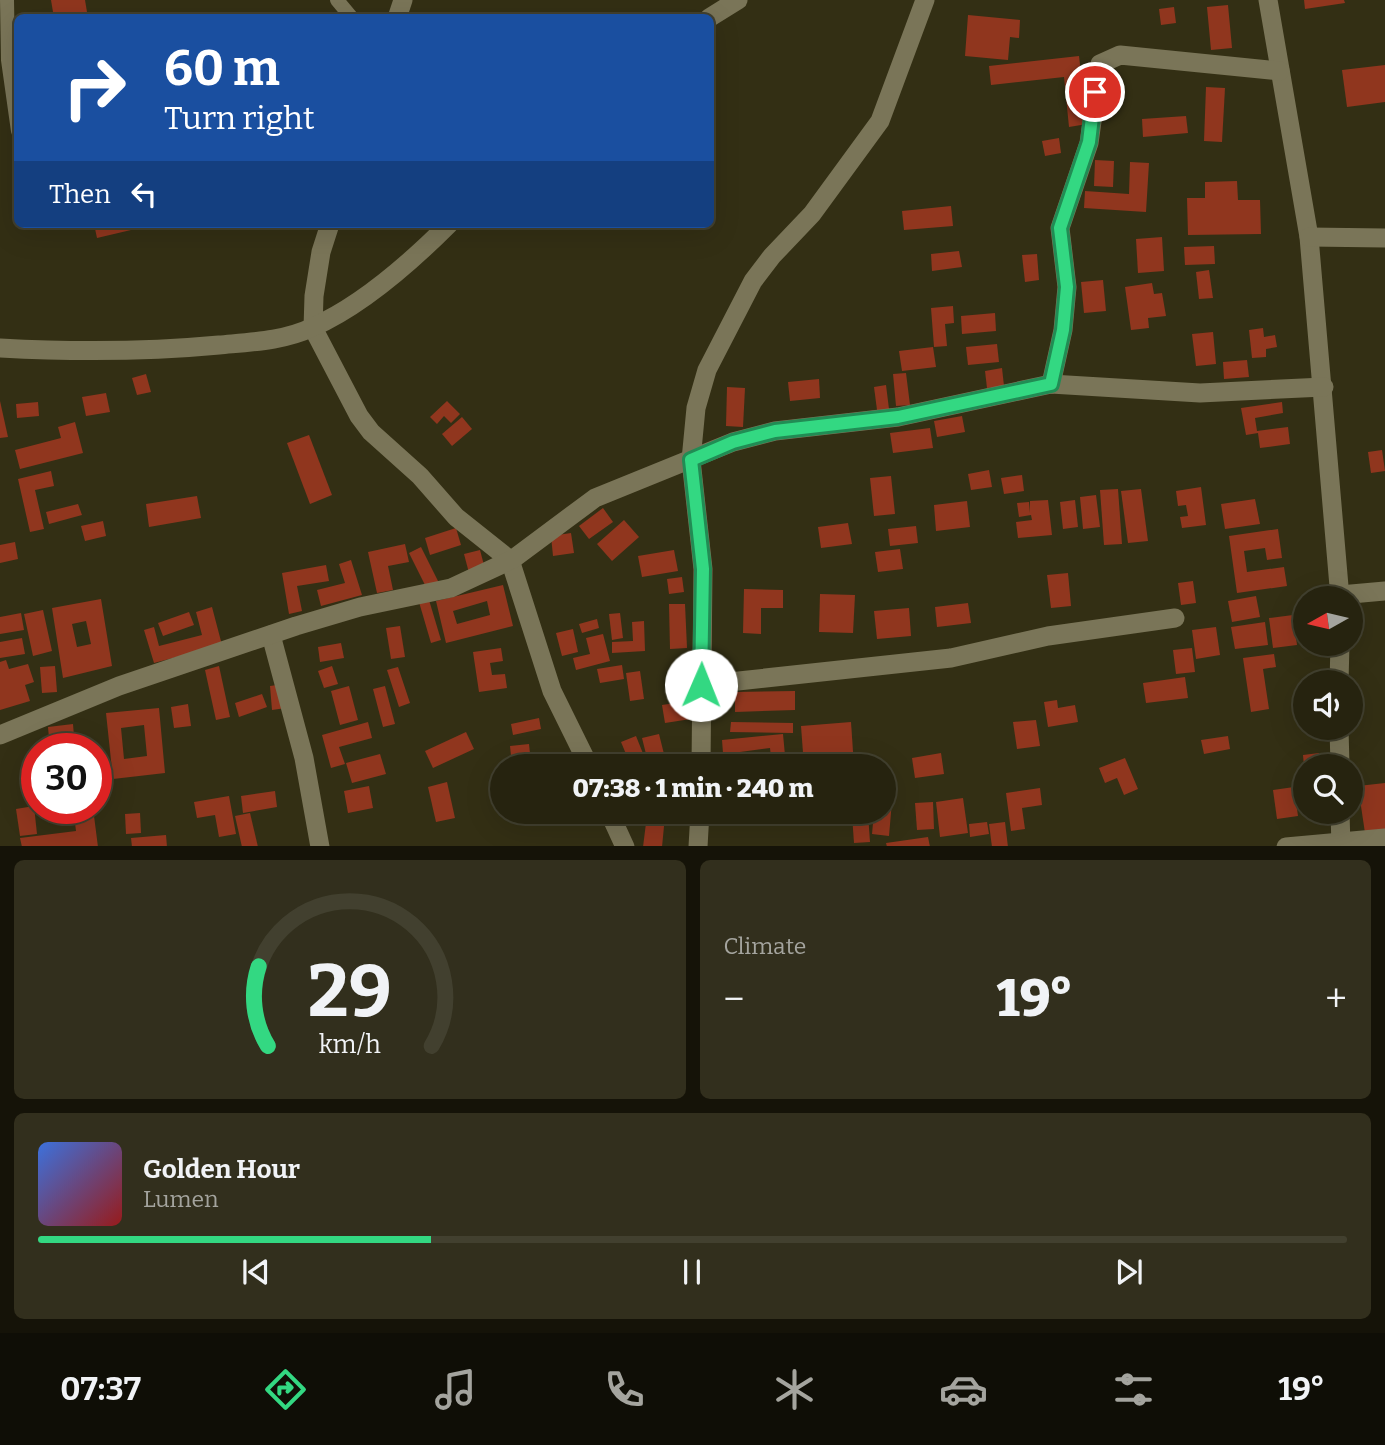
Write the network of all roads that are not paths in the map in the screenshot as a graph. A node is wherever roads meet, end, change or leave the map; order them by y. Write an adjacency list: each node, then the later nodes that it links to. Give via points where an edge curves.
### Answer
1 (7, 0): 9 (lane)
2 (337, 0): 6 (lane)
3 (738, 0): 7 (street)
4 (925, 0): 18 (street, via 880,121 812,214 772,256 729,323 696,408)
5 (1268, 0): 8 (street)
6 (349, 14)
7 (714, 15)
8 (1280, 71): 12 (street); 16 (street, via 1119,55 1100,64 1089,142 1060,228 1067,287)
9 (14, 103)
10 (329, 228): 14 (street, via 314,296)
11 (444, 228): 14 (street, via 368,293)
12 (1309, 237): 13 (street); 17 (street)
13 (1385, 238)
14 (313, 328): 15 (street, via 267,341 141,351); 19 (street, via 372,432 456,517)
15 (0, 348)
16 (1051, 384): 17 (street, via 1200,393); 18 (street, via 898,417 775,431)
17 (1324, 387): 20 (street)
18 (691, 460): 19 (street, via 595,498); 25 (street, via 703,569)
19 (510, 560): 24 (street, via 451,588 360,607); 27 (street, via 552,691)
20 (1339, 586)
21 (1385, 591): 22 (street)
22 (1363, 594)
23 (1175, 618): 25 (street, via 1048,636 951,658)
24 (271, 635): 26 (street, via 118,686); 34 (street, via 304,758)
25 (701, 685): 28 (street)
26 (0, 735)
27 (583, 754)
28 (701, 754)
29 (615, 824): 35 (street)
30 (699, 824): 36 (street)
31 (1340, 824): 33 (street)
32 (1385, 838): 33 (street)
33 (1341, 844): 37 (street)
34 (320, 846)
35 (625, 846)
36 (698, 846)
37 (1286, 846)

